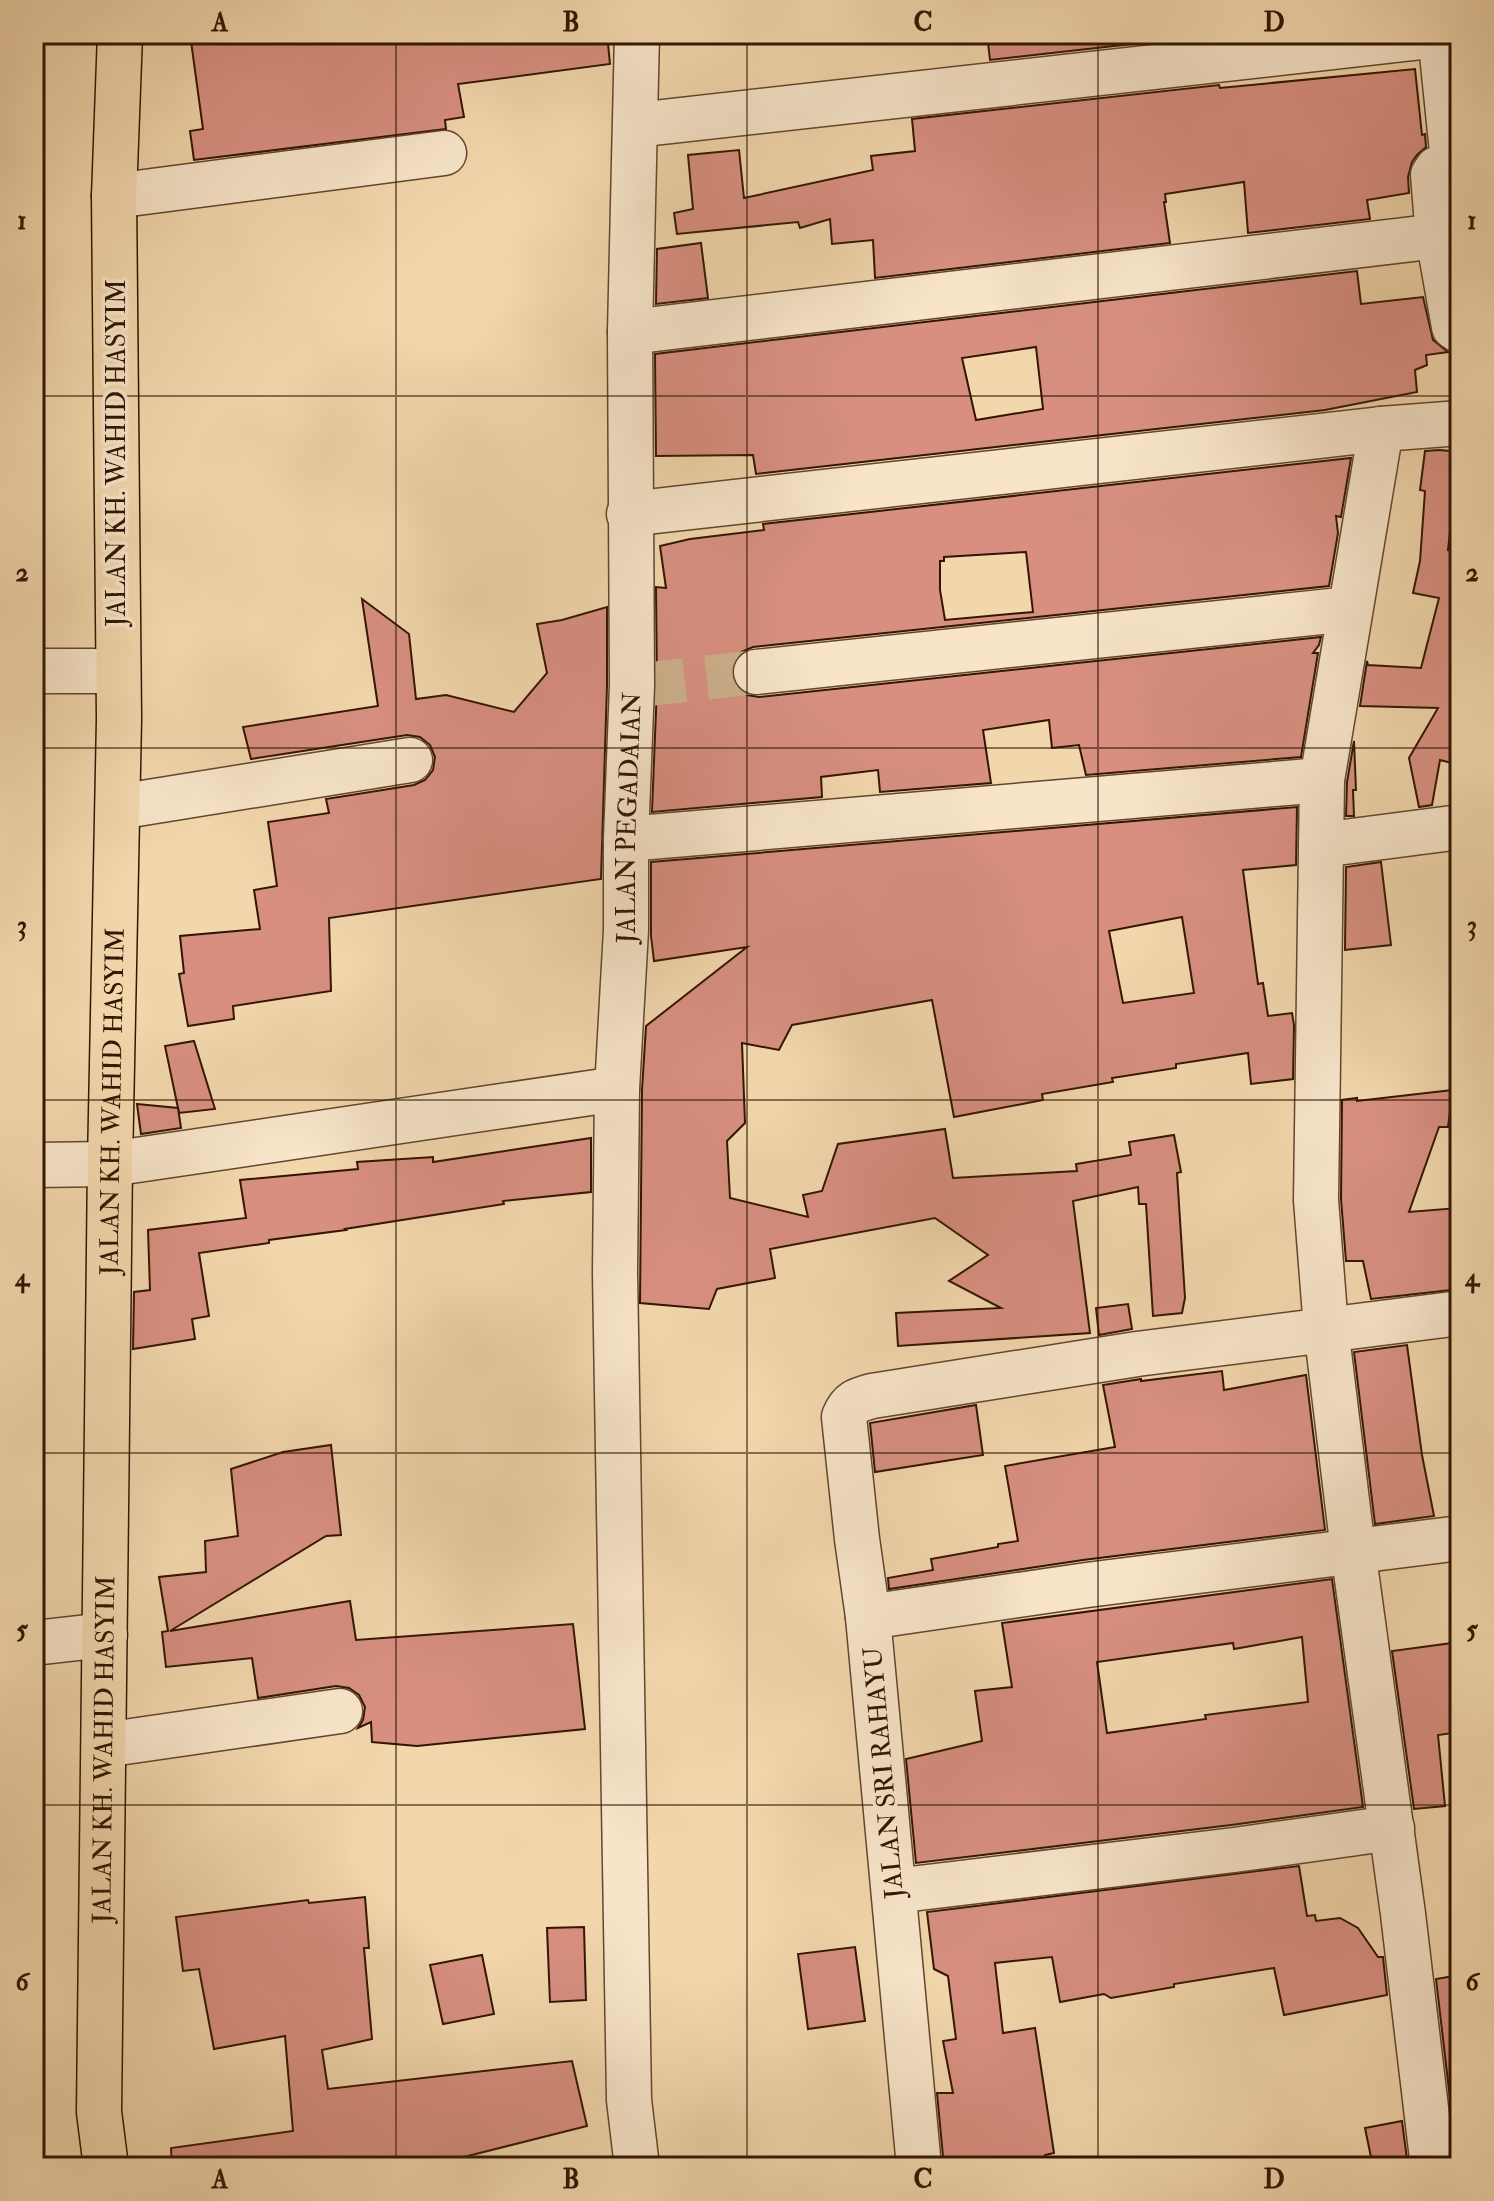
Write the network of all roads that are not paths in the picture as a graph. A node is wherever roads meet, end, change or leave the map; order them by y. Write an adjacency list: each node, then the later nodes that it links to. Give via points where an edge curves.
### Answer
1 (120, 34): 6 (main road, JALAN KH. WAHID HASYIM)
2 (637, 34): 4 (street, JALAN PEGADAIAN)
3 (1440, 35): 4 (street); 7 (street, via 1453,162 1433,175)
4 (636, 125): 9 (street, JALAN PEGADAIAN)
5 (444, 153): 6 (street)
6 (114, 196): 15 (main road, JALAN KH. WAHID HASYIM)
7 (1438, 236): 8 (street, via 1454,327); 9 (street)
8 (1460, 331)
9 (630, 332): 12 (street, JALAN PEGADAIAN)
10 (1460, 423): 11 (street)
11 (1381, 429): 12 (street); 13 (street)
12 (629, 514): 21 (street, JALAN PEGADAIAN, via 636,685)
13 (1350, 609): 16 (street); 18 (street)
14 (34, 671): 15 (street)
15 (117, 671): 19 (main road, JALAN KH. WAHID HASYIM)
16 (756, 672)
17 (410, 760): 19 (street)
18 (1322, 780): 21 (street); 22 (street)
19 (118, 807): 24 (main road, JALAN KH. WAHID HASYIM)
20 (1460, 827): 22 (street)
21 (626, 839): 23 (street, JALAN PEGADAIAN)
22 (1321, 845): 27 (street, via 1316,1200)
23 (617, 1089): 24 (street); 38 (street, JALAN PEGADAIAN, via 615,1273 629,2100)
24 (110, 1164): 25 (street); 31 (main road, JALAN KH. WAHID HASYIM)
25 (34, 1165)
26 (1460, 1313): 27 (street)
27 (1326, 1328): 29 (street); 30 (street, JALAN SRI RAHAYU, via 854,1401 844,1417)
28 (1460, 1538): 29 (street)
29 (1353, 1550): 30 (street); 35 (street)
30 (868, 1617): 36 (street, JALAN SRI RAHAYU)
31 (105, 1635): 32 (street); 34 (main road, JALAN KH. WAHID HASYIM)
32 (34, 1643)
33 (340, 1711): 34 (street)
34 (104, 1745): 37 (main road, JALAN KH. WAHID HASYIM, via 99,2112)
35 (1392, 1828): 36 (street); 40 (street)
36 (894, 1891): 39 (street, JALAN SRI RAHAYU)
37 (106, 2167)
38 (637, 2167)
39 (919, 2167)
40 (1433, 2167)

